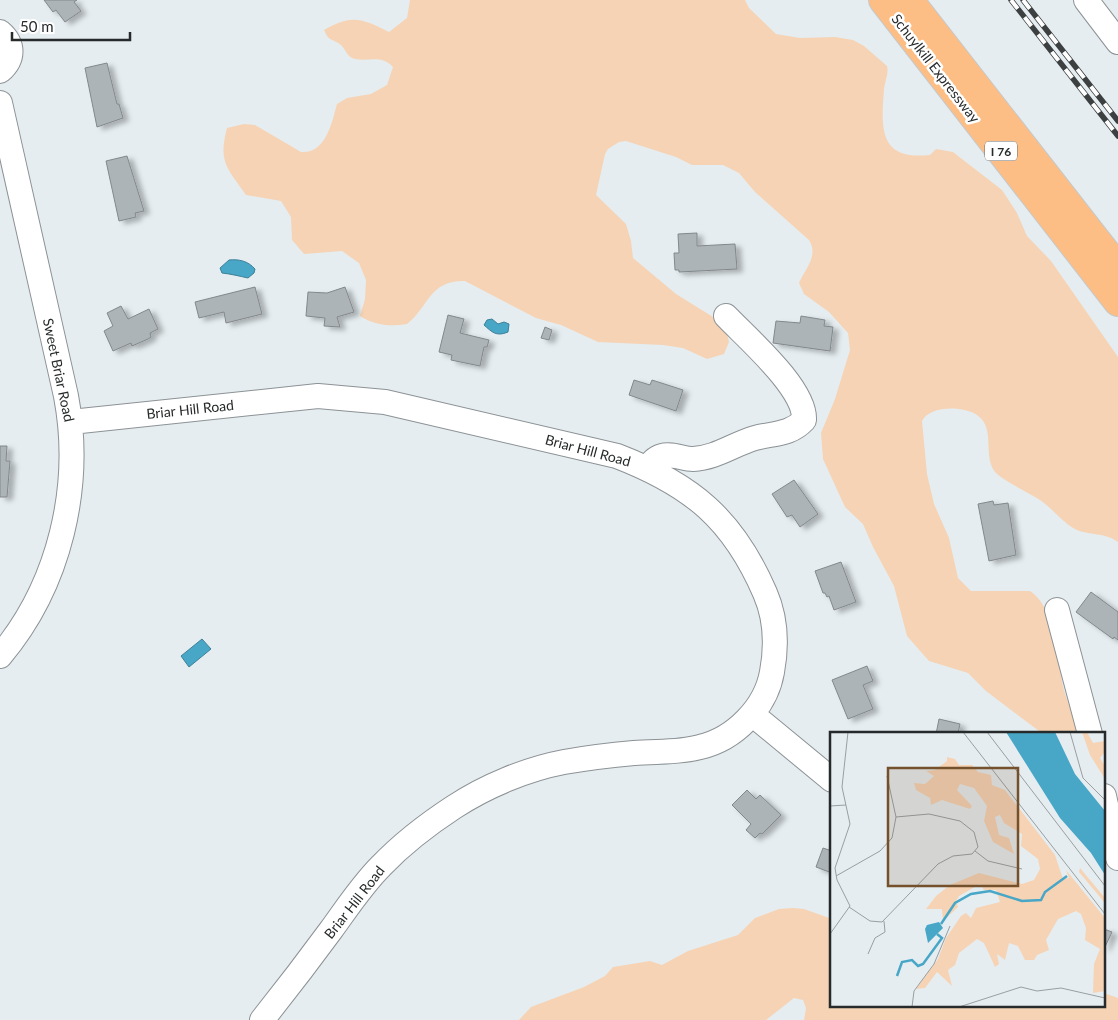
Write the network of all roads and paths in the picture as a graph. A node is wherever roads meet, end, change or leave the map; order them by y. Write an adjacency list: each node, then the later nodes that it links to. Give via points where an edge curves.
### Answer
1 (883, 0): 9 (highway, Schuylkill Expressway / I 76)
2 (909, 0): 8 (highway, Schuylkill Expressway / I 76)
3 (1086, 0): 5 (street)
4 (0, 32): 6 (street, via 9,42 11,55)
5 (1118, 42)
6 (0, 71)
7 (0, 103): 11 (street, Sweet Briar Road)
8 (1118, 268)
9 (1118, 302)
10 (726, 316): 12 (street, via 798,395 805,411 804,420 798,427 784,433 755,438 716,455 692,459 665,455 655,459)
11 (71, 422): 12 (street, Briar Hill Road, via 296,398 352,398 385,402 552,439 618,456); 14 (street, Sweet Briar Road, via 68,507 59,548 36,602)
12 (648, 468): 15 (street, Briar Hill Road, via 682,486 727,528 744,551 766,595 775,632 775,656 771,678)
13 (1058, 610): 16 (street)
14 (0, 656)
15 (752, 714): 17 (street); 20 (street, Briar Hill Road, via 725,736 703,747 596,756 560,763 488,788 457,805 380,866)
16 (1089, 732)
17 (830, 778)
18 (1106, 805): 19 (street)
19 (1118, 858)
20 (262, 1020)

